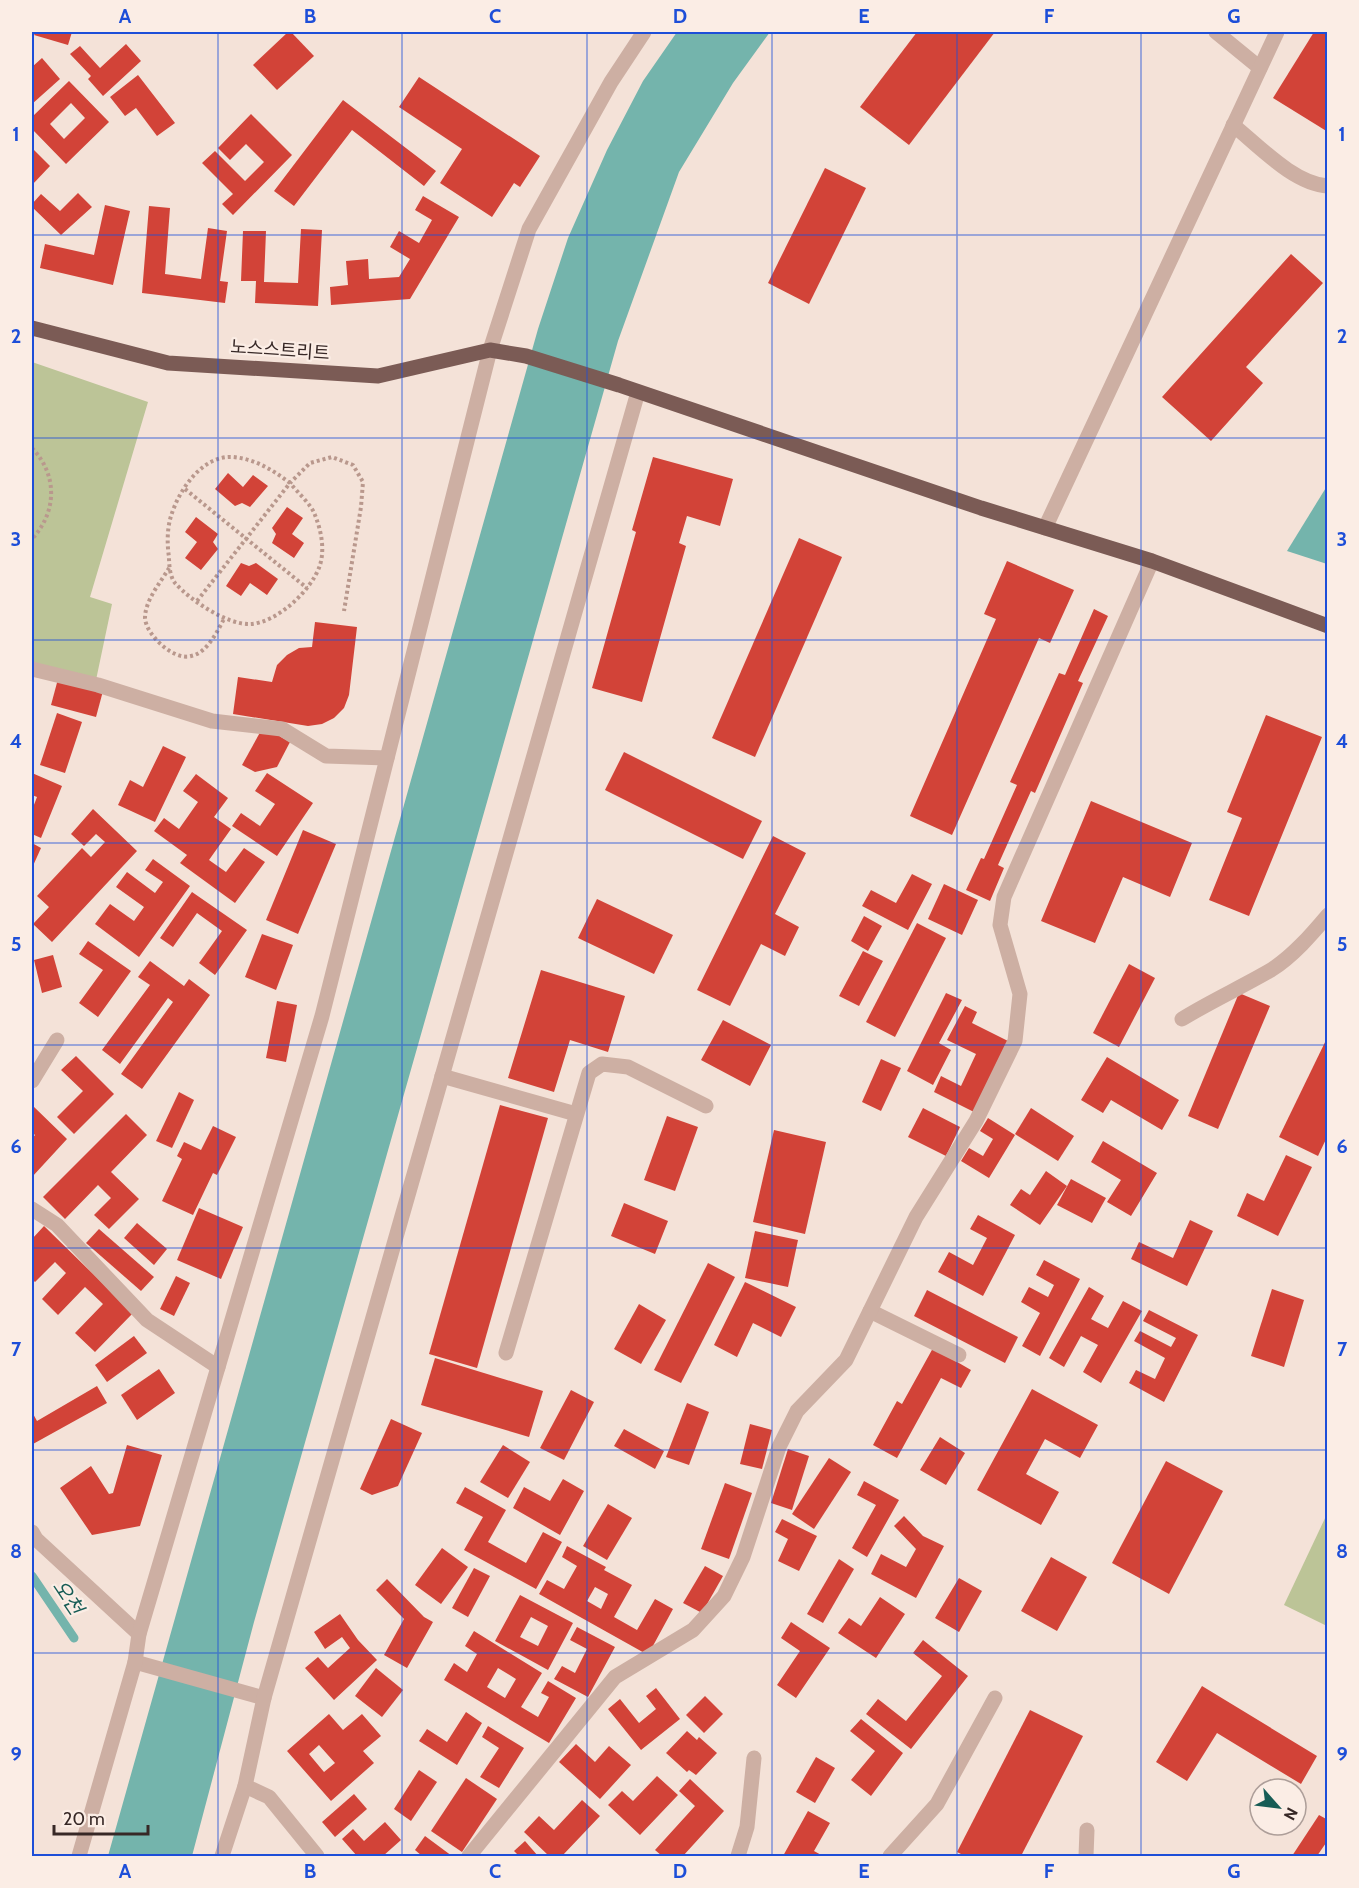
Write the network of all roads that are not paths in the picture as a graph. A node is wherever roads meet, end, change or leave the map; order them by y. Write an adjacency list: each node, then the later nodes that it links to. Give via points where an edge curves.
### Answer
1 (644, 32): 8 (street, via 611,82 529,229)
2 (1216, 32): 4 (street)
3 (1278, 32): 4 (street)
4 (1260, 68): 5 (street)
5 (1233, 125): 6 (street, via 1296,175); 10 (street)
6 (1328, 186)
7 (32, 328): 8 (main road, 노스스트리트, via 168,363 378,376)
8 (490, 350): 9 (main road, 노스스트리트, via 526,356); 14 (street)
9 (638, 392): 10 (main road, 노스스트리트); 18 (street)
10 (1045, 528): 11 (main road, 노스스트리트)
11 (1152, 561): 12 (main road, 노스스트리트); 23 (street, via 1004,897 1000,926 1020,994 1015,1041 976,1121 916,1217)
12 (1328, 626)
13 (32, 669): 14 (street, via 99,685 212,721 282,729 326,756)
14 (387, 758): 26 (street, via 322,1017)
15 (1328, 915): 16 (street, via 1273,969)
16 (1182, 1019)
17 (57, 1040): 19 (street)
18 (442, 1076): 21 (street); 30 (street)
19 (32, 1081)
20 (706, 1107): 21 (street, via 628,1067 602,1064 589,1073)
21 (576, 1114): 24 (street)
22 (32, 1209): 26 (street, via 57,1225 147,1320)
23 (870, 1311): 25 (street); 38 (street, via 846,1360 797,1412 779,1447 743,1557 724,1596 693,1629 615,1677)
24 (506, 1353)
25 (959, 1355)
26 (218, 1367): 28 (street)
27 (32, 1532): 28 (street)
28 (139, 1634): 29 (street)
29 (135, 1662): 30 (street); 35 (street)
30 (264, 1698): 33 (street)
31 (995, 1698): 40 (street, via 937,1804)
32 (754, 1758): 39 (street, via 747,1827)
33 (245, 1786): 36 (street); 37 (street, via 269,1797)
34 (1087, 1830): 41 (street)
35 (79, 1857)
36 (222, 1857)
37 (317, 1857)
38 (469, 1857)
39 (738, 1857)
40 (890, 1857)
41 (1086, 1857)

